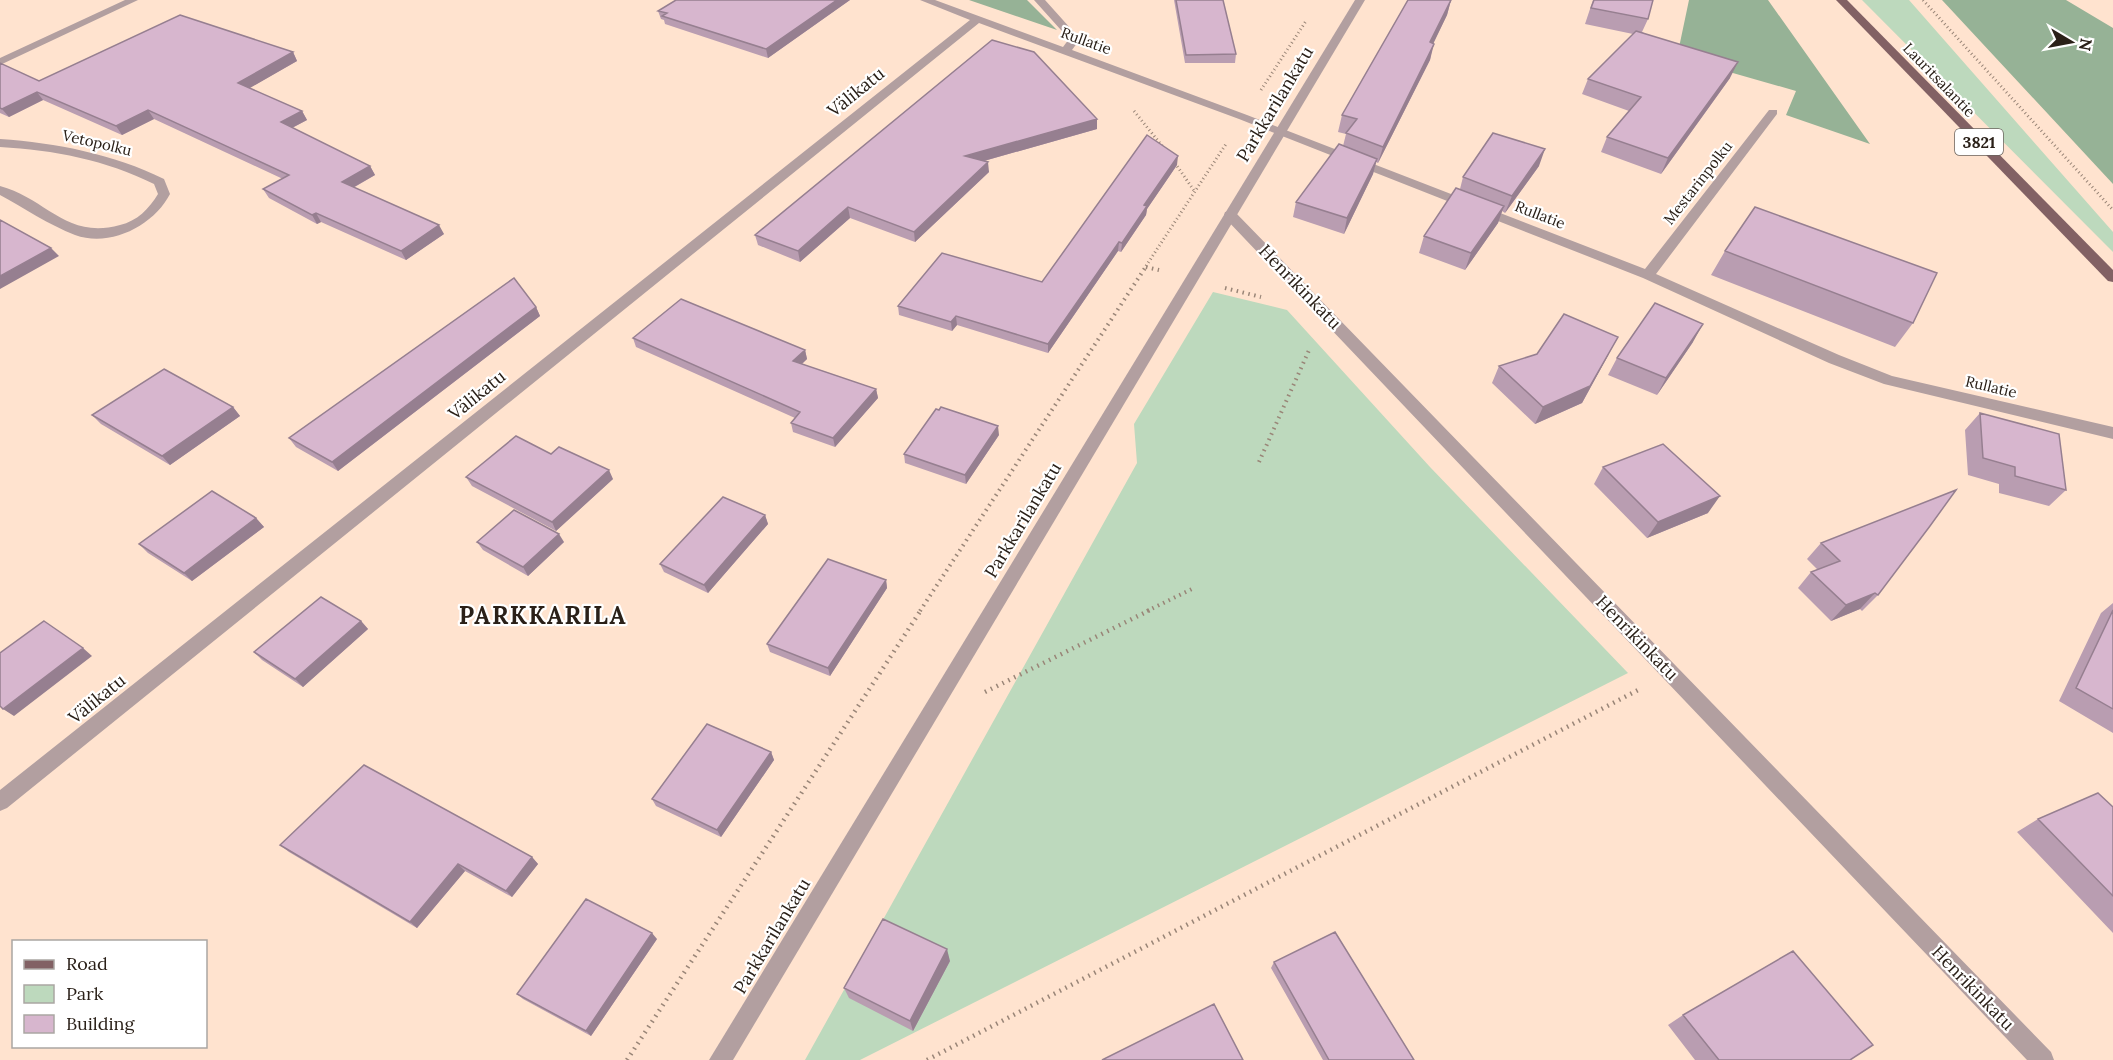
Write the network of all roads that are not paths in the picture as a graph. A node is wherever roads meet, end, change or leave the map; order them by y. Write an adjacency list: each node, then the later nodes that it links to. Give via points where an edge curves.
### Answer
1 (133, 0): 8 (street)
2 (925, 0): 6 (street, Rullatie)
3 (1039, 0): 7 (street, via 1075,39)
4 (1360, 0): 10 (street, Parkkarilankatu)
5 (1841, 2): 15 (main road, Lauritsalantie / 3821)
6 (978, 19): 7 (street, Rullatie); 17 (street, Välikatu)
7 (1066, 51): 10 (street, Rullatie)
8 (0, 62)
9 (1773, 112): 14 (street, Mestarinpolku)
10 (1280, 133): 13 (street, Parkkarilankatu); 14 (street, Rullatie)
11 (0, 143): 12 (street, Vetopolku, via 108,160 160,182 164,195 157,207 136,225 103,234 79,232)
12 (0, 190)
13 (1230, 216): 18 (street, Parkkarilankatu); 19 (street, Henrikinkatu)
14 (1648, 274): 16 (street, Rullatie, via 1889,380)
15 (2113, 279)
16 (2113, 433)
17 (0, 802)
18 (720, 1060)
19 (2043, 1060)

